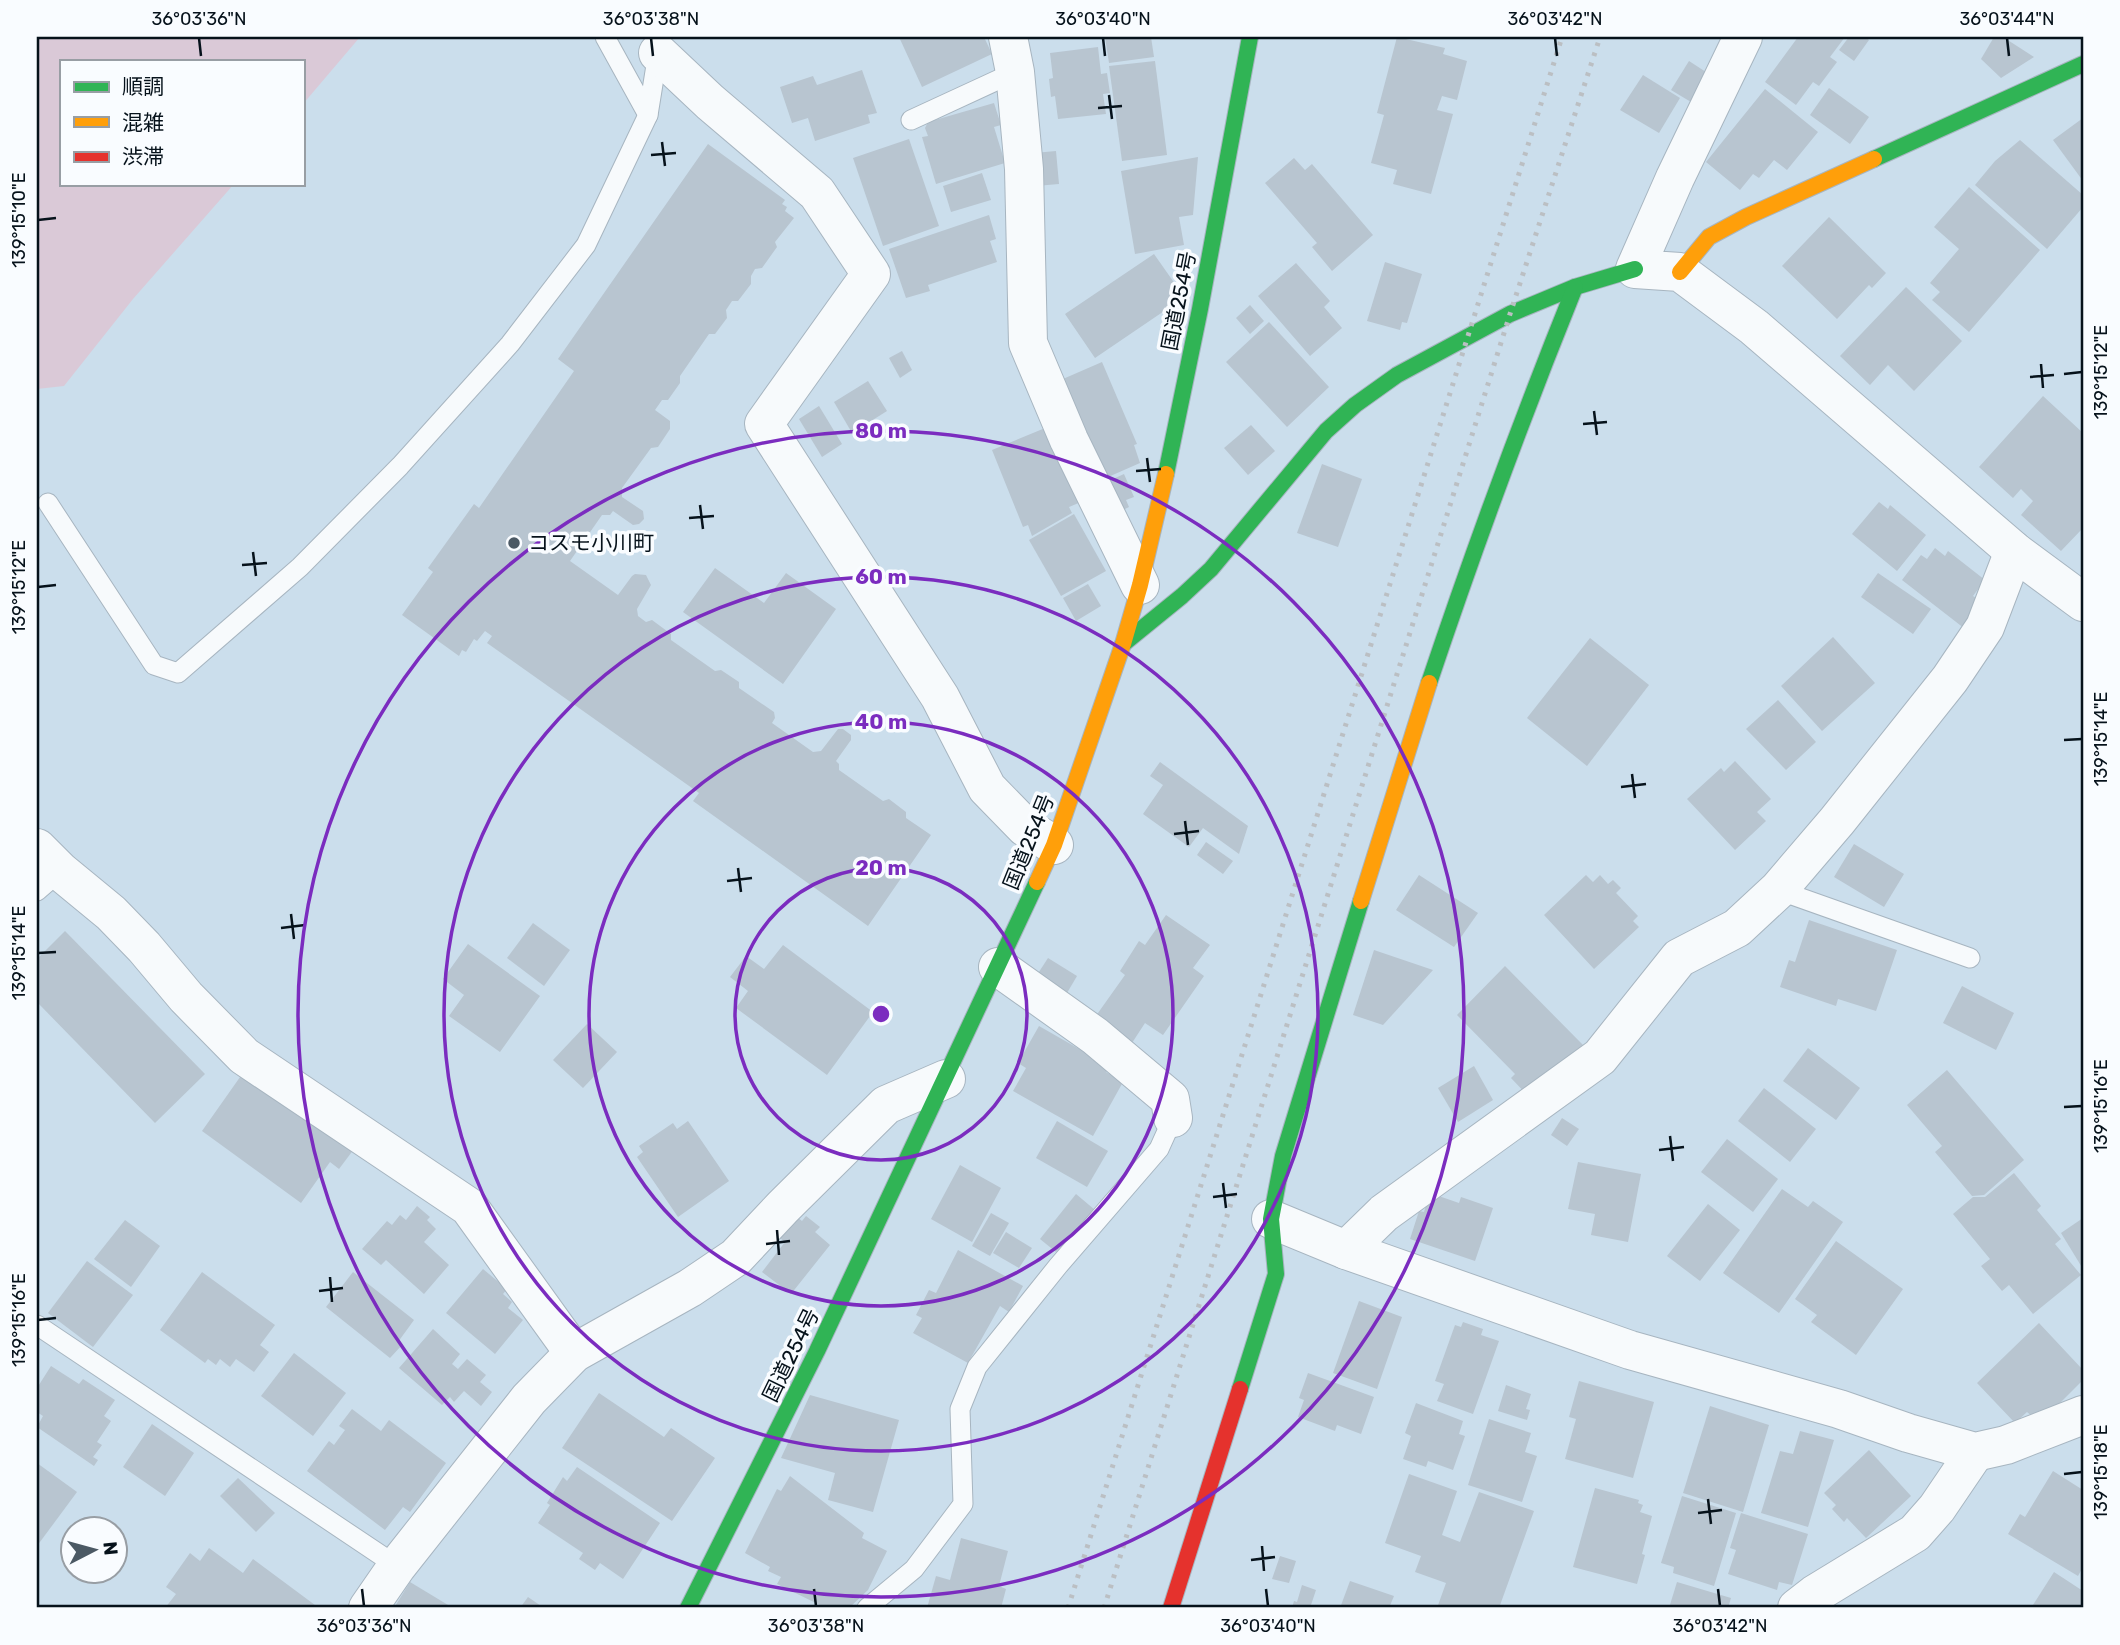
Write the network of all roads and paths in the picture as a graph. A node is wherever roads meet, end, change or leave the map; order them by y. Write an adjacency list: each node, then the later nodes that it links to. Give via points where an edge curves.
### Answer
1 (604, 37): 7 (lane)
2 (1250, 37): 14 (main road, 国道254号, via 1200,309)
3 (1743, 37): 9 (street)
4 (658, 53): 7 (lane); 17 (street, via 817,194 872,274 764,424 940,697 987,788 1025,827)
5 (1012, 55): 8 (lane); 14 (street, via 1024,169 1028,343 1069,440)
6 (2083, 64): 10 (main road, via 1745,217 1709,237)
7 (648, 116): 12 (lane, via 586,245 510,344 400,466 300,567 178,673 154,665)
8 (911, 120)
9 (1635, 269): 10 (street); 11 (main road)
10 (1680, 272): 13 (street, via 1754,327)
11 (1575, 287): 16 (main road, via 1468,336 1354,405 1326,430 1211,569); 24 (main road, via 1491,502 1412,740 1283,1156)
12 (48, 503)
13 (2014, 551): 15 (street); 19 (street, via 1985,627 1950,679)
14 (1140, 585): 16 (main road, 国道254号)
15 (2083, 602)
16 (1123, 644): 17 (main road, 国道254号)
17 (1054, 845): 21 (main road, 国道254号)
18 (45, 870): 27 (street, via 111,913 244,1056 470,1207)
19 (1778, 890): 20 (lane); 25 (street, via 1737,928 1679,958 1600,1057 1424,1182)
20 (1970, 958)
21 (998, 967): 22 (main road, 国道254号); 23 (street, via 1095,1036 1170,1099)
22 (946, 1079): 27 (street, via 886,1105 736,1257); 33 (main road, 国道254号)
23 (1172, 1118): 34 (lane, via 1159,1149 978,1367 960,1409 963,1504 914,1569)
24 (1271, 1219): 25 (street); 35 (main road, via 1276,1274)
25 (1346, 1250): 29 (street, via 1630,1350)
26 (37, 1325): 30 (lane)
27 (574, 1353): 30 (street, via 529,1399)
28 (2083, 1415): 29 (street)
29 (1975, 1452): 31 (street, via 1915,1533)
30 (397, 1566): 32 (street)
31 (1818, 1604)
32 (368, 1608)
33 (688, 1608)
34 (867, 1608)
35 (1171, 1608)

